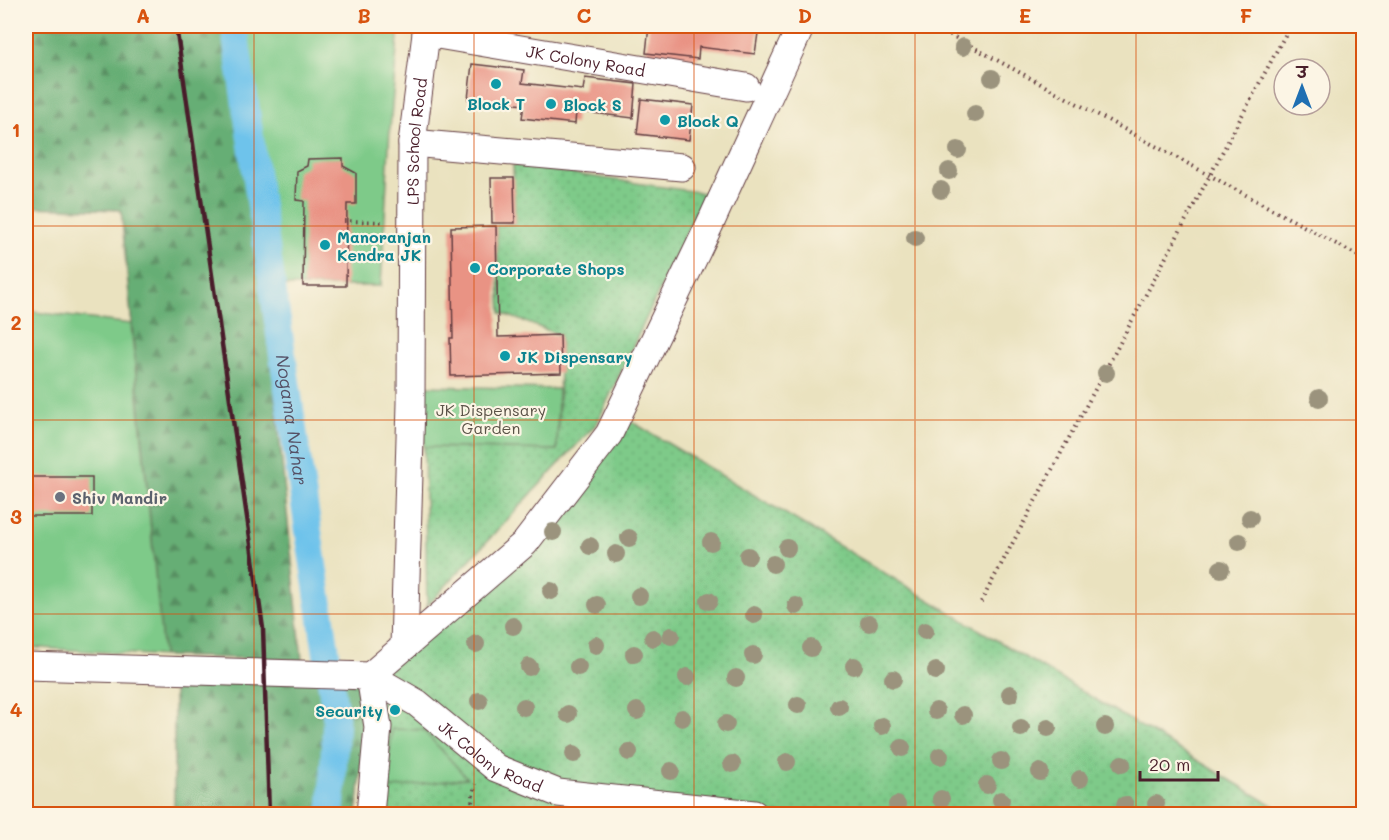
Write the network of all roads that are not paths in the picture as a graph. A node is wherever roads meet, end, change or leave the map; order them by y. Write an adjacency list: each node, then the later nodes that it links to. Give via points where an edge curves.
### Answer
1 (801, 26): 6 (street, via 609,434 525,543)
2 (427, 29): 3 (street, JK Colony Road); 4 (street, LPS School Road)
3 (746, 87)
4 (412, 143): 5 (street); 6 (street, LPS School Road, via 411,403)
5 (682, 167)
6 (404, 647): 8 (street)
7 (26, 666): 8 (street)
8 (370, 676): 9 (street, via 378,727); 10 (street, JK Colony Road, via 417,703 496,768 558,793)
9 (370, 814)
10 (739, 814)

